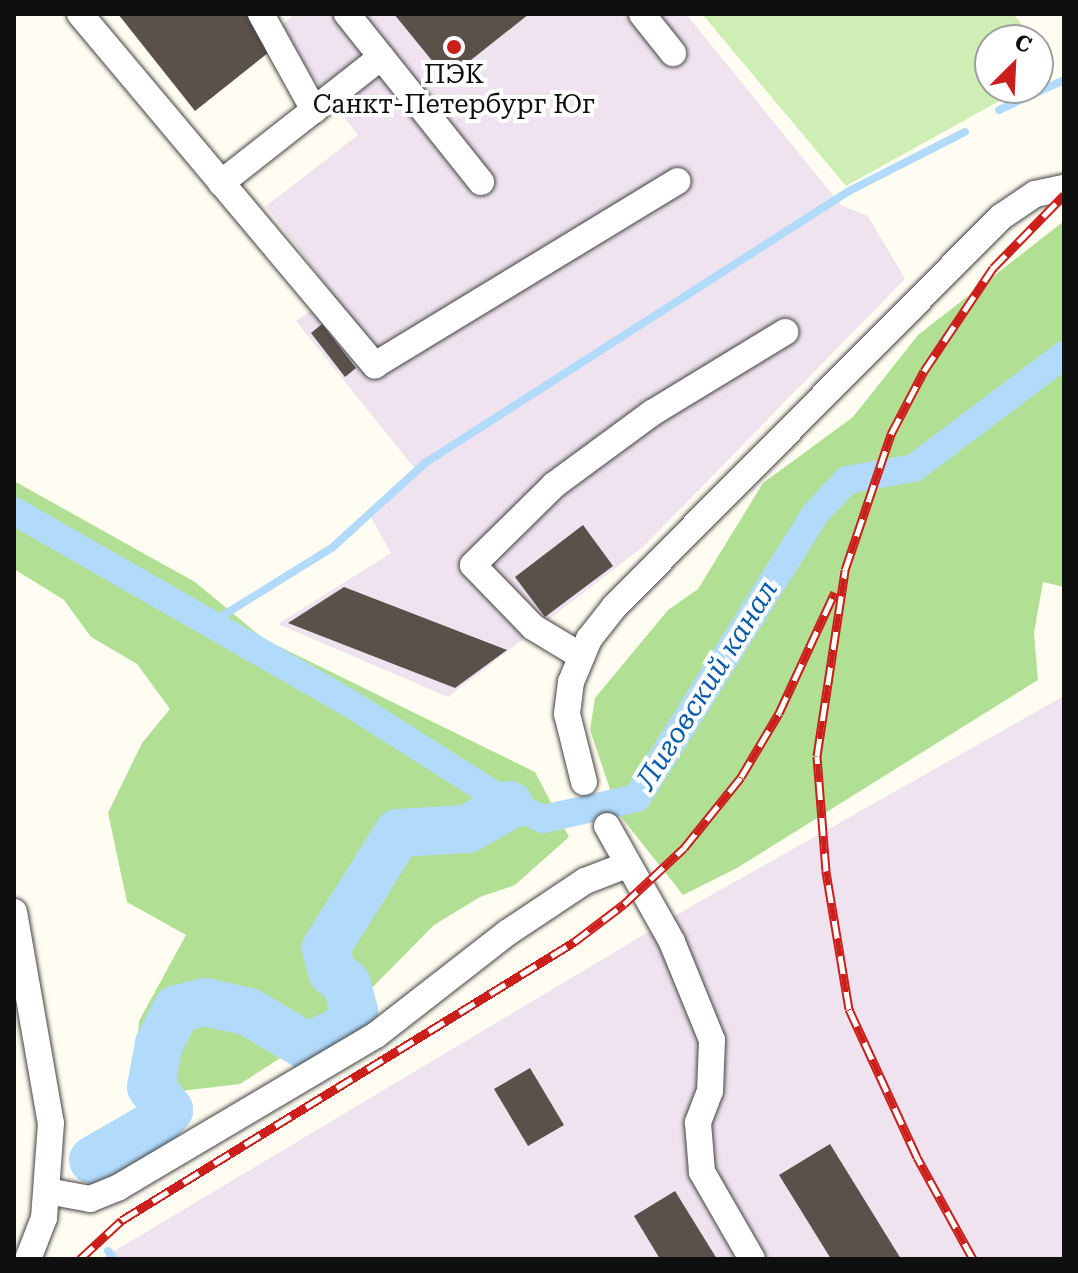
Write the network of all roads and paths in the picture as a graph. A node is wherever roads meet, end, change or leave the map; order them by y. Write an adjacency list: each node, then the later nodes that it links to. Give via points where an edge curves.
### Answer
1 (80, 14): 10 (street)
2 (347, 14): 6 (street)
3 (642, 14): 5 (street)
4 (268, 17): 7 (street)
5 (673, 53)
6 (381, 57): 7 (street); 9 (street)
7 (314, 110): 10 (street)
8 (678, 181): 10 (street, via 375,365)
9 (481, 182)
10 (221, 183)
11 (1064, 188): 13 (street, via 1035,194 1001,217 615,606)
12 (785, 332): 13 (street, via 652,413 554,485 473,565 533,627)
13 (581, 656): 14 (street, via 567,714)
14 (584, 782)
15 (607, 826): 16 (street)
16 (627, 865): 18 (street, via 585,881 507,933 376,1035 119,1187 90,1199); 20 (street, via 672,942 712,1040 710,1091 698,1123 702,1172)
17 (14, 912): 18 (street, via 51,1123)
18 (47, 1191): 19 (street, via 44,1218)
19 (28, 1259)
20 (752, 1259)

